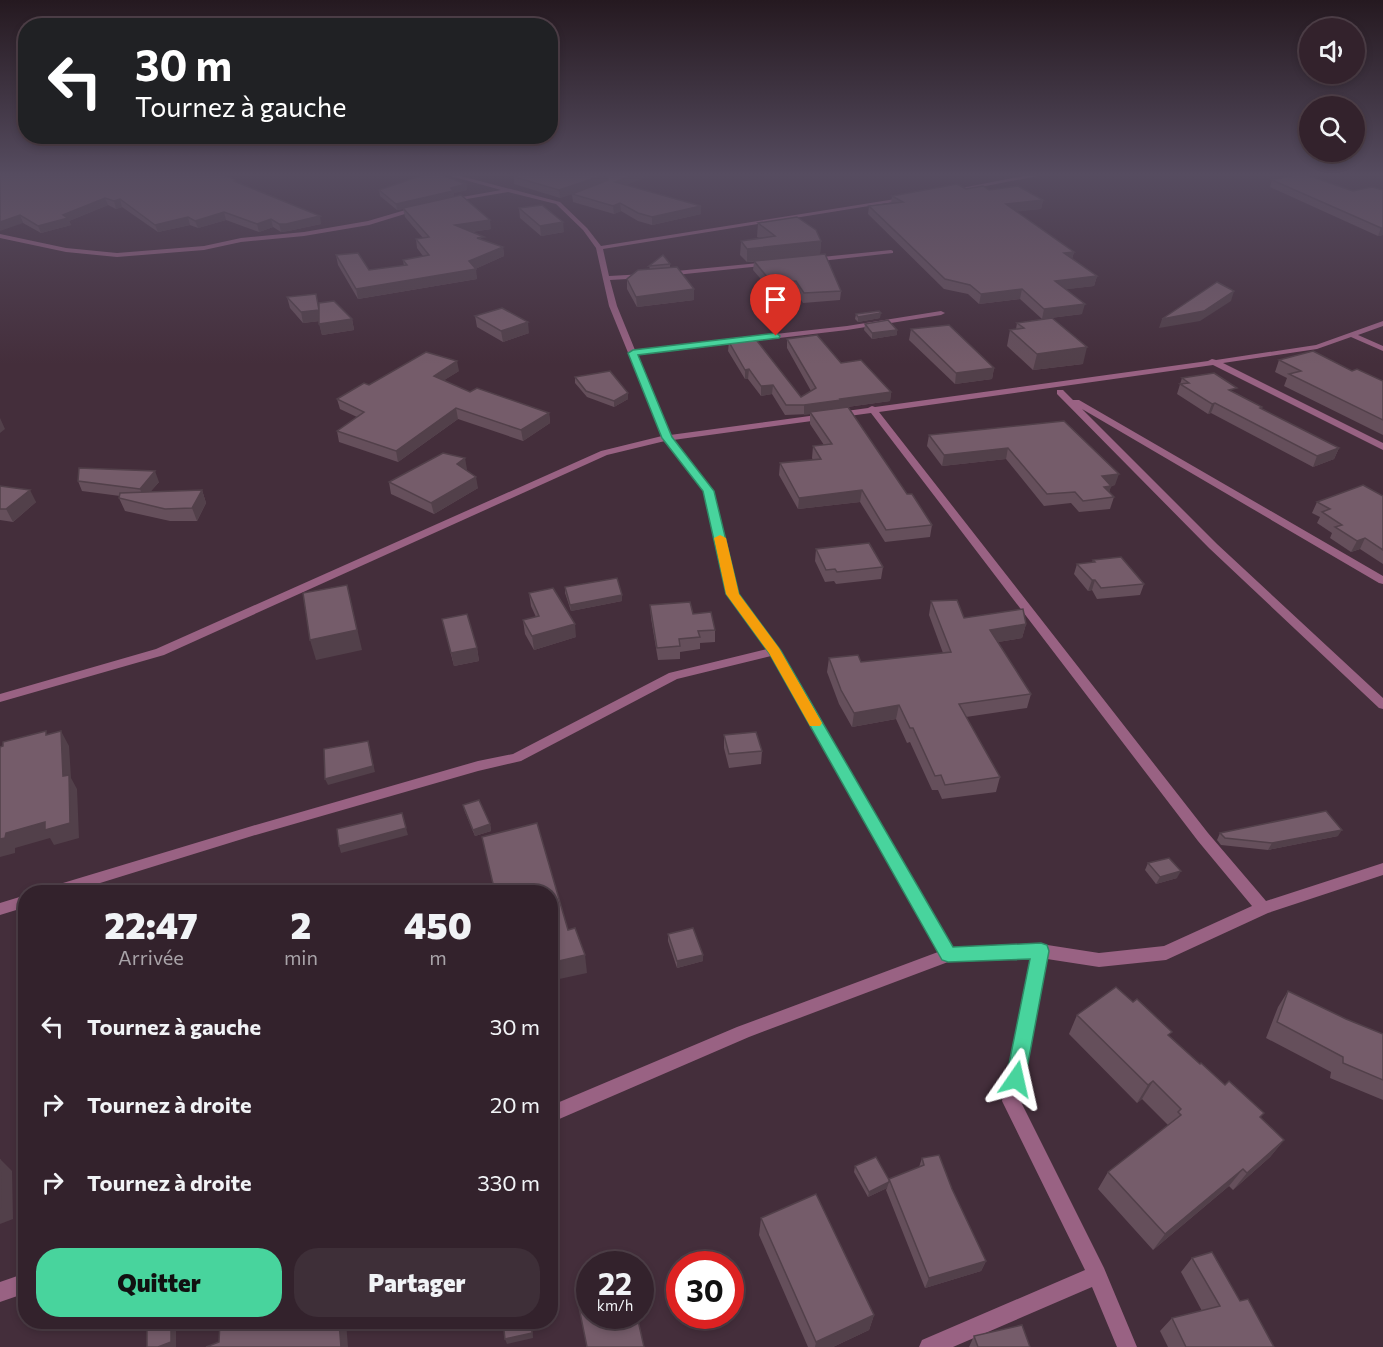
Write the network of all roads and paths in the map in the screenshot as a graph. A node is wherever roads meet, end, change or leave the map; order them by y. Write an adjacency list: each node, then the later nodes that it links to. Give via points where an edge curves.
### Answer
1 (9, 238): 2 (street, via 66,250 117,255 204,248)
2 (263, 238)
3 (592, 238): 5 (street)
4 (661, 238): 5 (street)
5 (599, 248): 11 (street)
6 (891, 252): 7 (street)
7 (798, 261)
8 (774, 264): 9 (street)
9 (659, 274)
10 (649, 275): 11 (street)
11 (605, 278): 16 (street)
12 (941, 313): 16 (street)
13 (1383, 323): 14 (street)
14 (1353, 335): 15 (street); 17 (street, via 1317,347)
15 (1383, 349)
16 (633, 353): 21 (street)
17 (1212, 361): 18 (street); 22 (street)
18 (1048, 387): 19 (street); 20 (street)
19 (1060, 392): 23 (street); 26 (street, via 1213,546)
20 (872, 409): 21 (street); 30 (street, via 1203,837)
21 (667, 438): 24 (street, via 709,491 733,594); 25 (street, via 604,453 160,652)
22 (1383, 447)
23 (1383, 581)
24 (774, 651): 28 (street, via 673,676 516,758 467,769); 33 (street)
25 (0, 698)
26 (1383, 705)
27 (1383, 869): 30 (street)
28 (76, 885)
29 (18, 903): 31 (street)
30 (1263, 908): 32 (street, via 1166,953 1099,960)
31 (0, 909)
32 (1041, 951): 33 (street); 35 (street, via 1011,1101)
33 (948, 955): 34 (street, via 743,1032)
34 (558, 1111)
35 (1097, 1275): 38 (street); 39 (street)
36 (18, 1286): 37 (street)
37 (0, 1292)
38 (929, 1347)
39 (1127, 1347)

